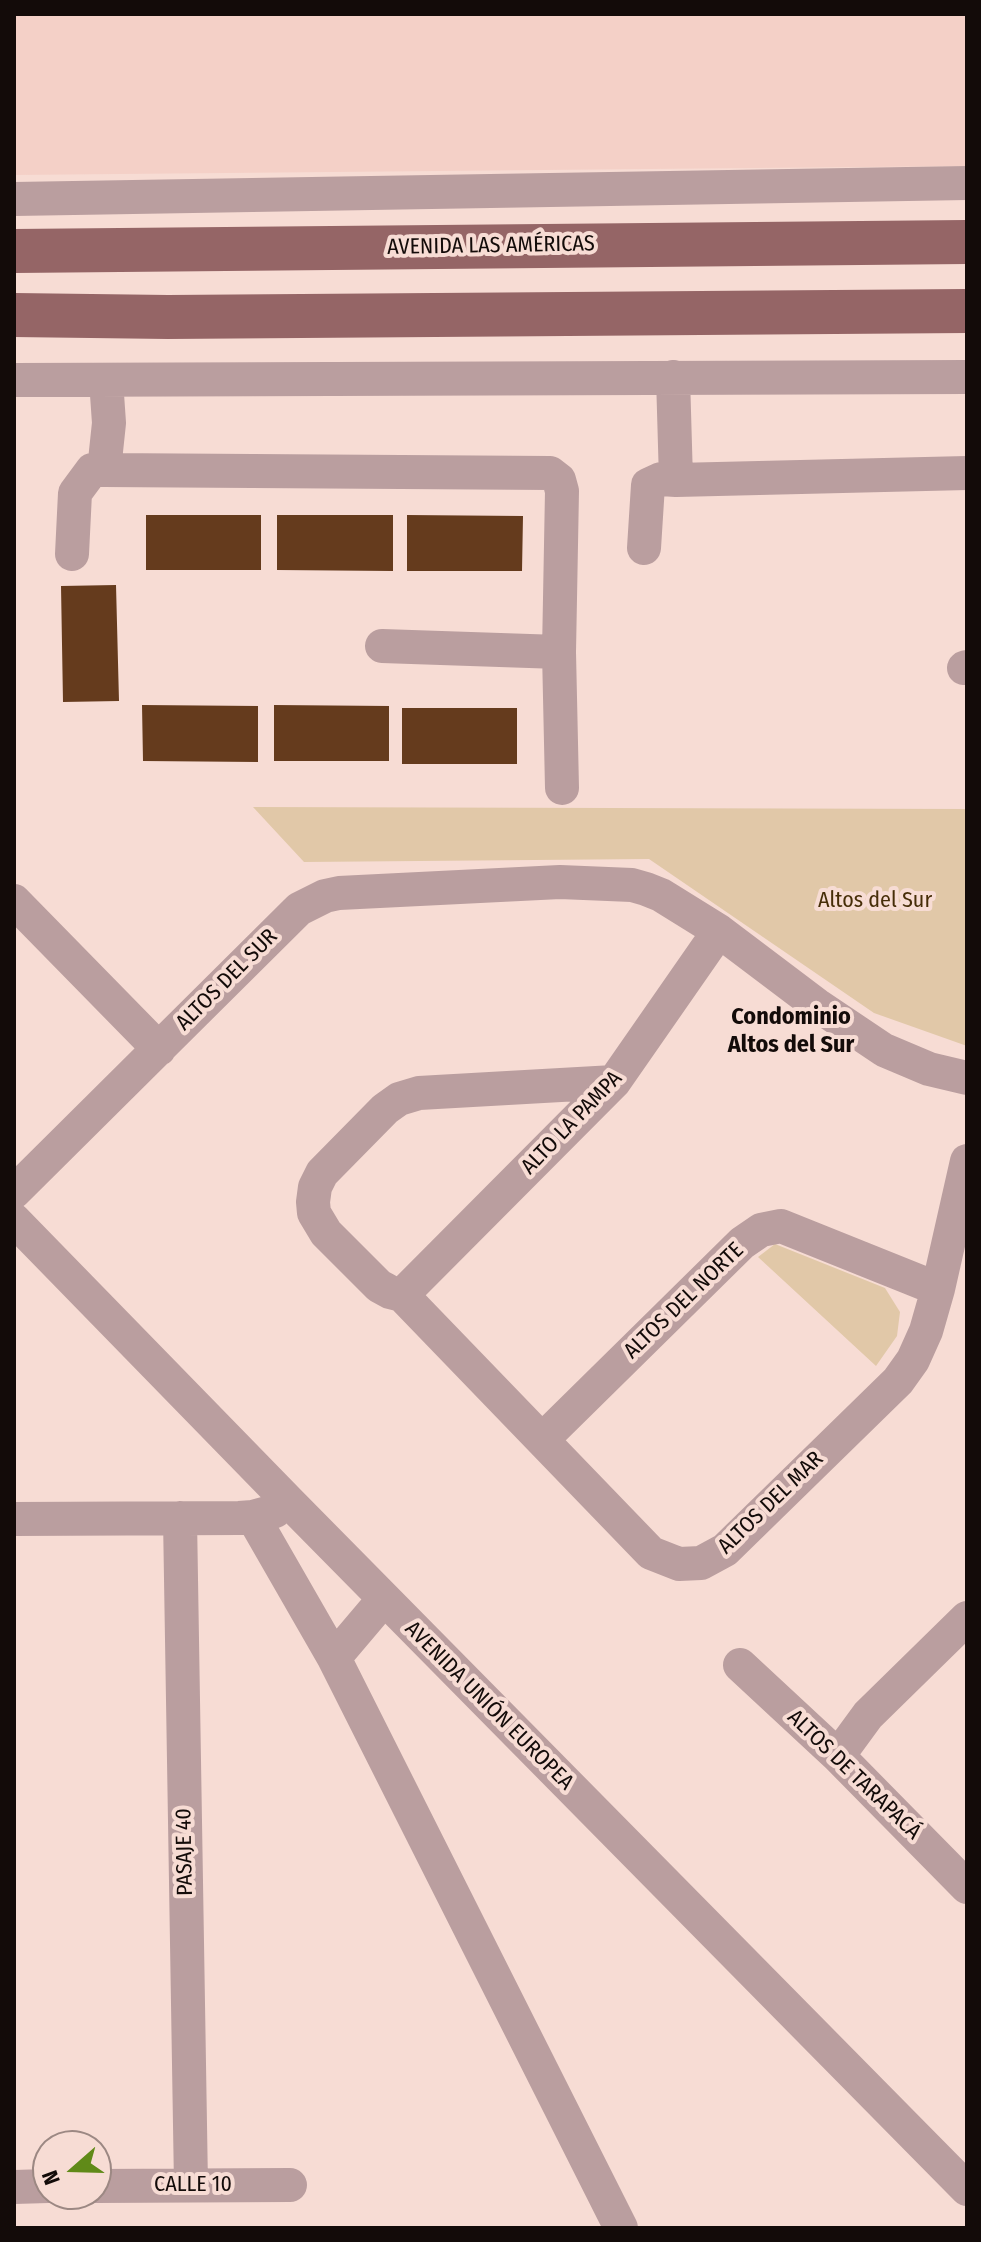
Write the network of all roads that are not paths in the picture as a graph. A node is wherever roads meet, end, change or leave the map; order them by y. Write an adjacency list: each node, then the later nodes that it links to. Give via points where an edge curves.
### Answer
1 (967, 183): 2 (street)
2 (14, 199)
3 (967, 242): 4 (main road, AVENIDA LAS AMÉRICAS)
4 (14, 251)
5 (967, 311): 6 (main road)
6 (14, 315)
7 (673, 377): 8 (street); 10 (street); 13 (street)
8 (967, 377)
9 (14, 380): 10 (street)
10 (106, 380): 11 (street)
11 (104, 470): 15 (street, via 92,470 75,493); 17 (street, via 550,473 562,491)
12 (967, 473): 13 (street)
13 (676, 480): 14 (street, via 648,485)
14 (644, 548)
15 (72, 554)
16 (382, 646): 17 (street)
17 (559, 652): 18 (street)
18 (562, 788)
19 (14, 901): 21 (street)
20 (719, 931): 21 (street, ALTOS DEL SUR, via 661,895 632,885 560,882 325,896 299,909); 22 (street, ALTOS DEL SUR, via 884,1050); 23 (street, ALTO LA PAMPA)
21 (159, 1049): 25 (street, ALTOS DEL SUR)
22 (967, 1078)
23 (614, 1082): 28 (street, ALTO LA PAMPA); 28 (street, ALTOS DEL MAR, via 419,1093 392,1103 374,1120 322,1173 315,1187 314,1213 326,1233 379,1286)
24 (967, 1161): 27 (street, ALTOS DEL MAR)
25 (14, 1192)
26 (14, 1220): 30 (street, AVENIDA UNIÓN EUROPEA)
27 (938, 1289): 29 (street, ALTOS DEL NORTE, via 781,1226 761,1230); 29 (street, ALTOS DEL MAR, via 921,1346 898,1381 725,1550 701,1563 679,1564 651,1553)
28 (402, 1295): 29 (street, ALTOS DEL MAR)
29 (542, 1440)
30 (289, 1502): 31 (street); 34 (street, AVENIDA UNIÓN EUROPEA)
31 (253, 1517): 32 (street); 36 (street)
32 (180, 1518): 33 (street); 40 (street, PASAJE 40)
33 (14, 1519)
34 (384, 1599): 36 (street); 43 (street, AVENIDA UNIÓN EUROPEA)
35 (967, 1618): 38 (street, via 868,1715)
36 (334, 1658): 44 (street)
37 (740, 1665): 38 (street, ALTOS DE TARAPACÁ)
38 (838, 1756): 39 (street, ALTOS DE TARAPACÁ)
39 (967, 1887)
40 (191, 2185): 41 (street, CALLE 10); 42 (street, CALLE 10)
41 (290, 2185)
42 (112, 2186)
43 (967, 2189)
44 (621, 2228)

